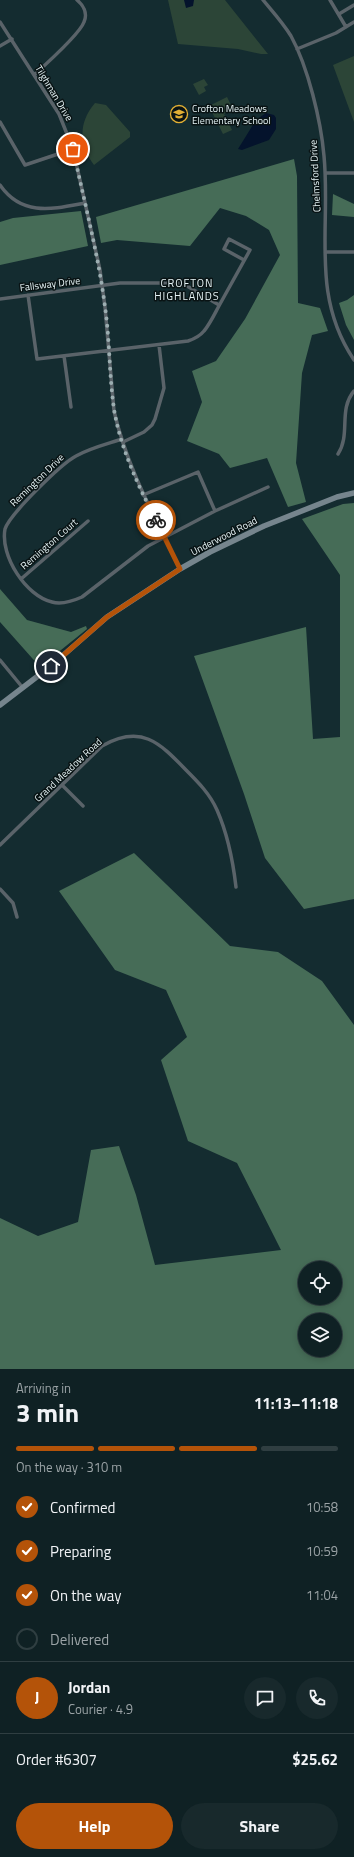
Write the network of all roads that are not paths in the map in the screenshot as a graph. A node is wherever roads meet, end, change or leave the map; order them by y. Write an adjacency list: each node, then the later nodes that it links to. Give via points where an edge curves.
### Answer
1 (77, 0): 12 (street, via 84,8 83,26)
2 (263, 0): 11 (street, Chelmsford Drive, via 284,26)
3 (330, 0): 5 (street)
4 (354, 5): 5 (street)
5 (339, 14): 8 (street)
6 (0, 22): 9 (street, Tilghman Drive)
7 (354, 22): 8 (street)
8 (346, 27): 11 (street)
9 (12, 39): 10 (street); 12 (street, Tilghman Drive)
10 (0, 46)
11 (297, 49): 15 (street, Chelmsford Drive, via 317,113)
12 (34, 75): 14 (street, Tilghman Drive, via 59,114)
13 (0, 122): 14 (street, via 25,165)
14 (73, 149): 18 (street, Tilghman Drive)
15 (325, 172): 16 (street); 19 (street, Chelmsford Drive)
16 (354, 173)
17 (0, 185): 18 (street, via 10,196 31,207 53,208)
18 (85, 203): 22 (street, Tilghman Drive)
19 (325, 252): 20 (street); 29 (street, Chelmsford Drive, via 329,306 340,338)
20 (354, 252)
21 (244, 260): 21 (street, via 250,250 229,238 224,249); 25 (street)
22 (102, 285): 23 (street, Fallsway Drive); 25 (street, Fallsway Drive, via 178,283); 27 (street, Tilghman Drive)
23 (28, 295): 24 (street, Fallsway Drive); 28 (street, via 37,360)
24 (0, 298)
25 (219, 305): 26 (street, via 204,331 194,339)
26 (159, 345): 27 (street); 32 (street, Remington Drive, via 164,388 155,420 144,432)
27 (109, 350): 28 (street); 32 (street, Tilghman Drive, via 114,411)
28 (64, 356): 31 (street)
29 (354, 360)
30 (354, 391): 33 (street, via 344,413 344,443)
31 (71, 407)
32 (122, 440): 36 (street, Tilghman Drive); 41 (street, Remington Drive, via 81,453 67,462 12,516 6,528 4,545 8,561)
33 (338, 454)
34 (268, 487): 37 (street, Remington Drive)
35 (354, 493): 40 (street, Underwood Road, via 330,499 264,526)
36 (143, 495): 37 (street, via 198,472); 39 (street, Tilghman Drive)
37 (215, 511): 39 (street, Remington Drive)
38 (88, 521): 41 (street, Remington Court)
39 (165, 537): 40 (street, Tilghman Drive); 41 (street, Remington Drive, via 143,550 75,601 52,602 38,595)
40 (180, 569): 43 (street, Underwood Road, via 107,617)
41 (21, 579)
42 (0, 660): 43 (street)
43 (23, 688): 44 (street, Underwood Road)
44 (0, 705)
45 (62, 785): 46 (street); 47 (street, Grand Meadow Road); 48 (street, Grand Meadow Road, via 102,746 113,740 126,736 139,737 150,739 162,746 203,786 210,797 230,847)
46 (83, 806)
47 (0, 845)
48 (236, 887)
49 (0, 889): 50 (street, via 13,903)
50 (17, 917)

